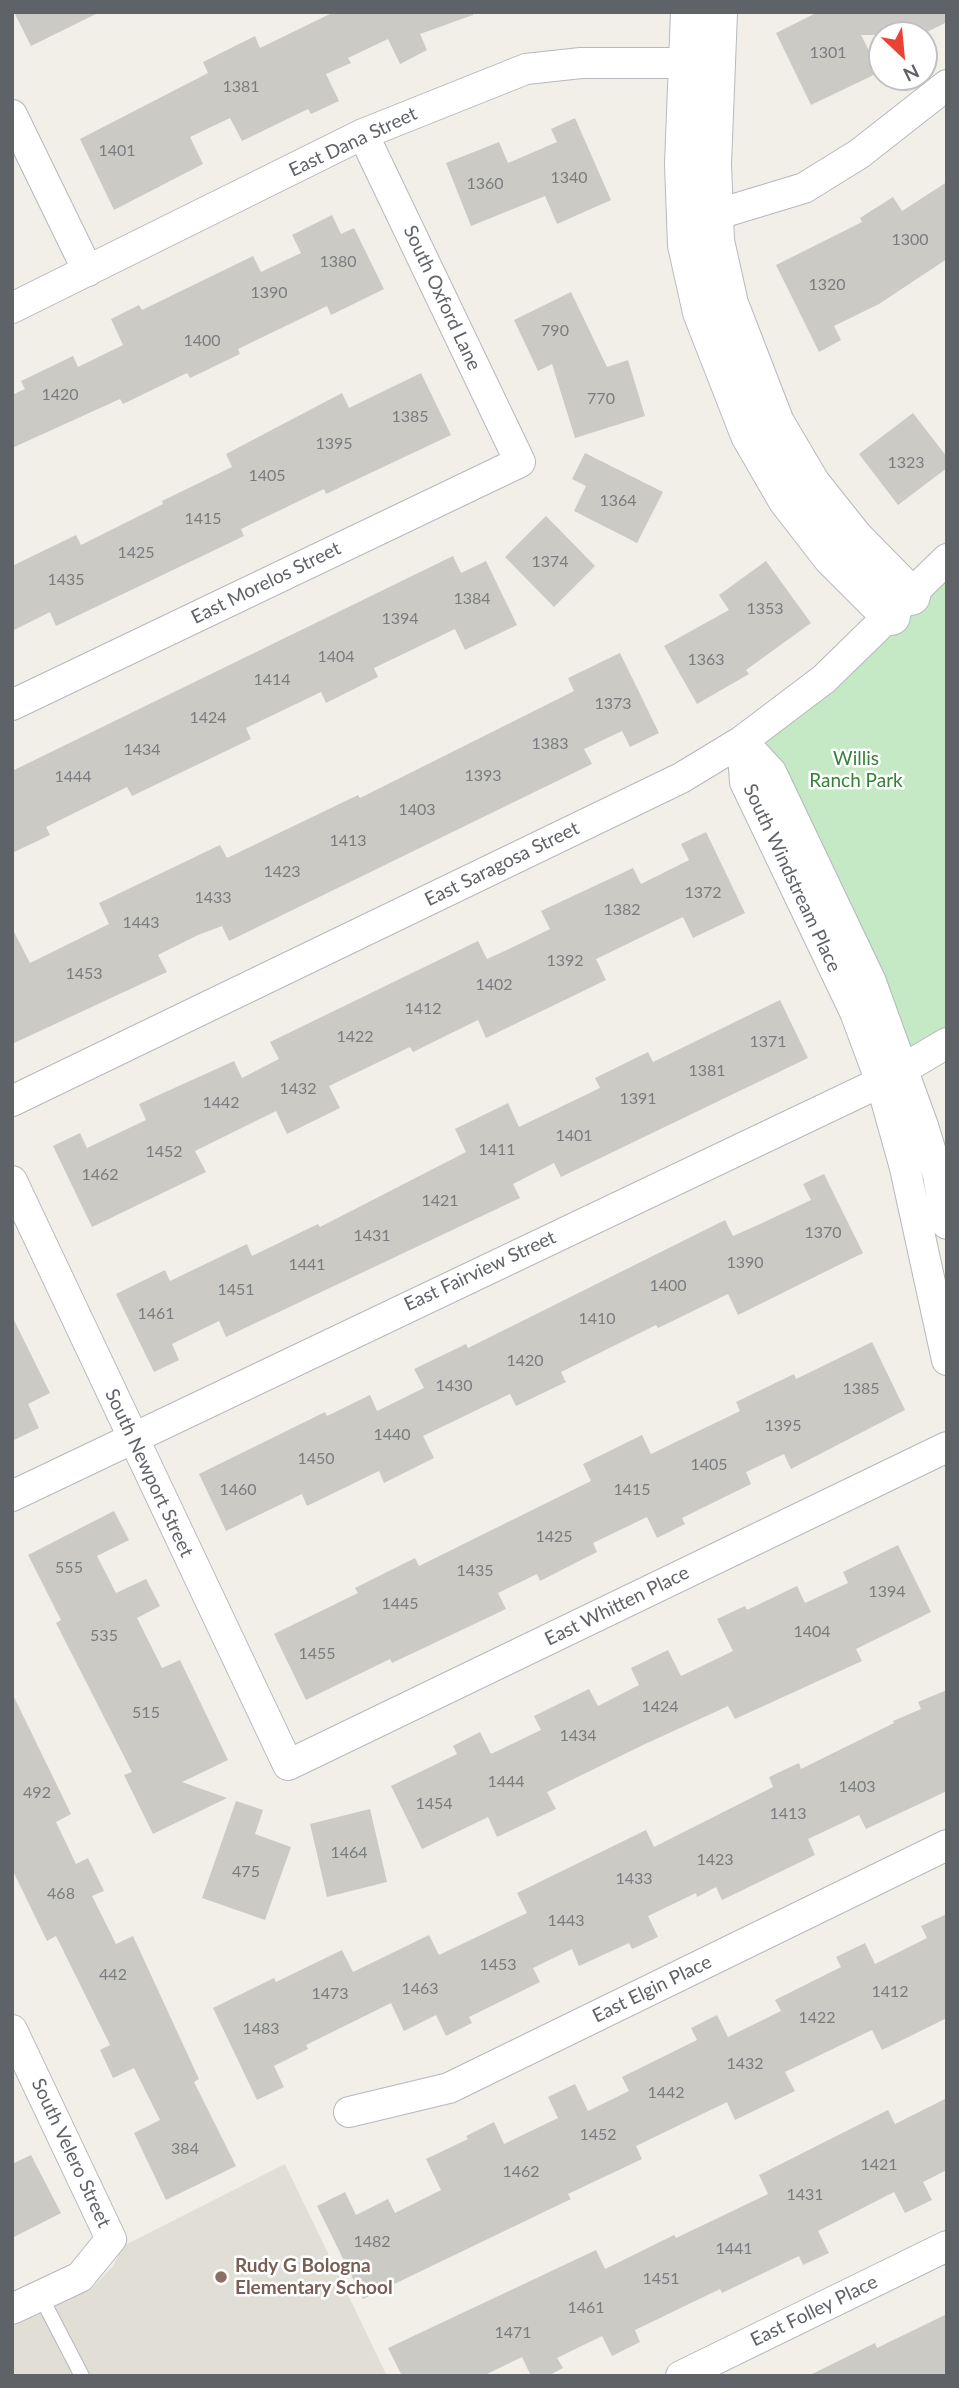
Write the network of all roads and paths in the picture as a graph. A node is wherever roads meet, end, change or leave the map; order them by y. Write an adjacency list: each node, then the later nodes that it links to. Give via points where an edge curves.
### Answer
1 (690, 12): 3 (street)
2 (718, 12): 3 (street)
3 (702, 63): 6 (street, East Dana Street, via 581,63 526,69); 7 (street, via 712,164)
4 (947, 85): 7 (street, via 859,154 804,188)
5 (12, 115): 8 (street)
6 (363, 134): 8 (street, East Dana Street); 10 (street, South Oxford Lane)
7 (700, 219): 12 (street, via 715,241 729,304 775,423 810,484)
8 (88, 271): 9 (street, East Dana Street)
9 (12, 308)
10 (520, 462): 13 (street, East Morelos Street)
11 (947, 559): 12 (street, East Saragosa Street)
12 (901, 606): 14 (street, East Saragosa Street, via 824,679)
13 (12, 705)
14 (742, 741): 16 (street, South Windstream Place, via 771,772 840,913); 17 (street, East Saragosa Street, via 681,778)
15 (947, 1043): 16 (street, East Fairview Street)
16 (892, 1075): 19 (street, South Windstream Place, via 937,1175); 20 (street, South Windstream Place, via 905,1168); 21 (street, East Fairview Street)
17 (12, 1101)
18 (12, 1181): 21 (street, South Newport Street)
19 (947, 1224)
20 (947, 1360)
21 (131, 1437): 23 (street, East Fairview Street); 24 (street, South Newport Street)
22 (947, 1447): 24 (street, East Whitten Place)
23 (12, 1496)
24 (288, 1765)
25 (947, 1845): 27 (street, East Elgin Place, via 449,2088)
26 (12, 2030): 29 (street, South Velero Street, via 111,2239 80,2277)
27 (349, 2112)
28 (947, 2246): 32 (street, East Folley Place)
29 (40, 2295): 30 (street); 31 (lane)
30 (12, 2309)
31 (82, 2376)
32 (681, 2376)

